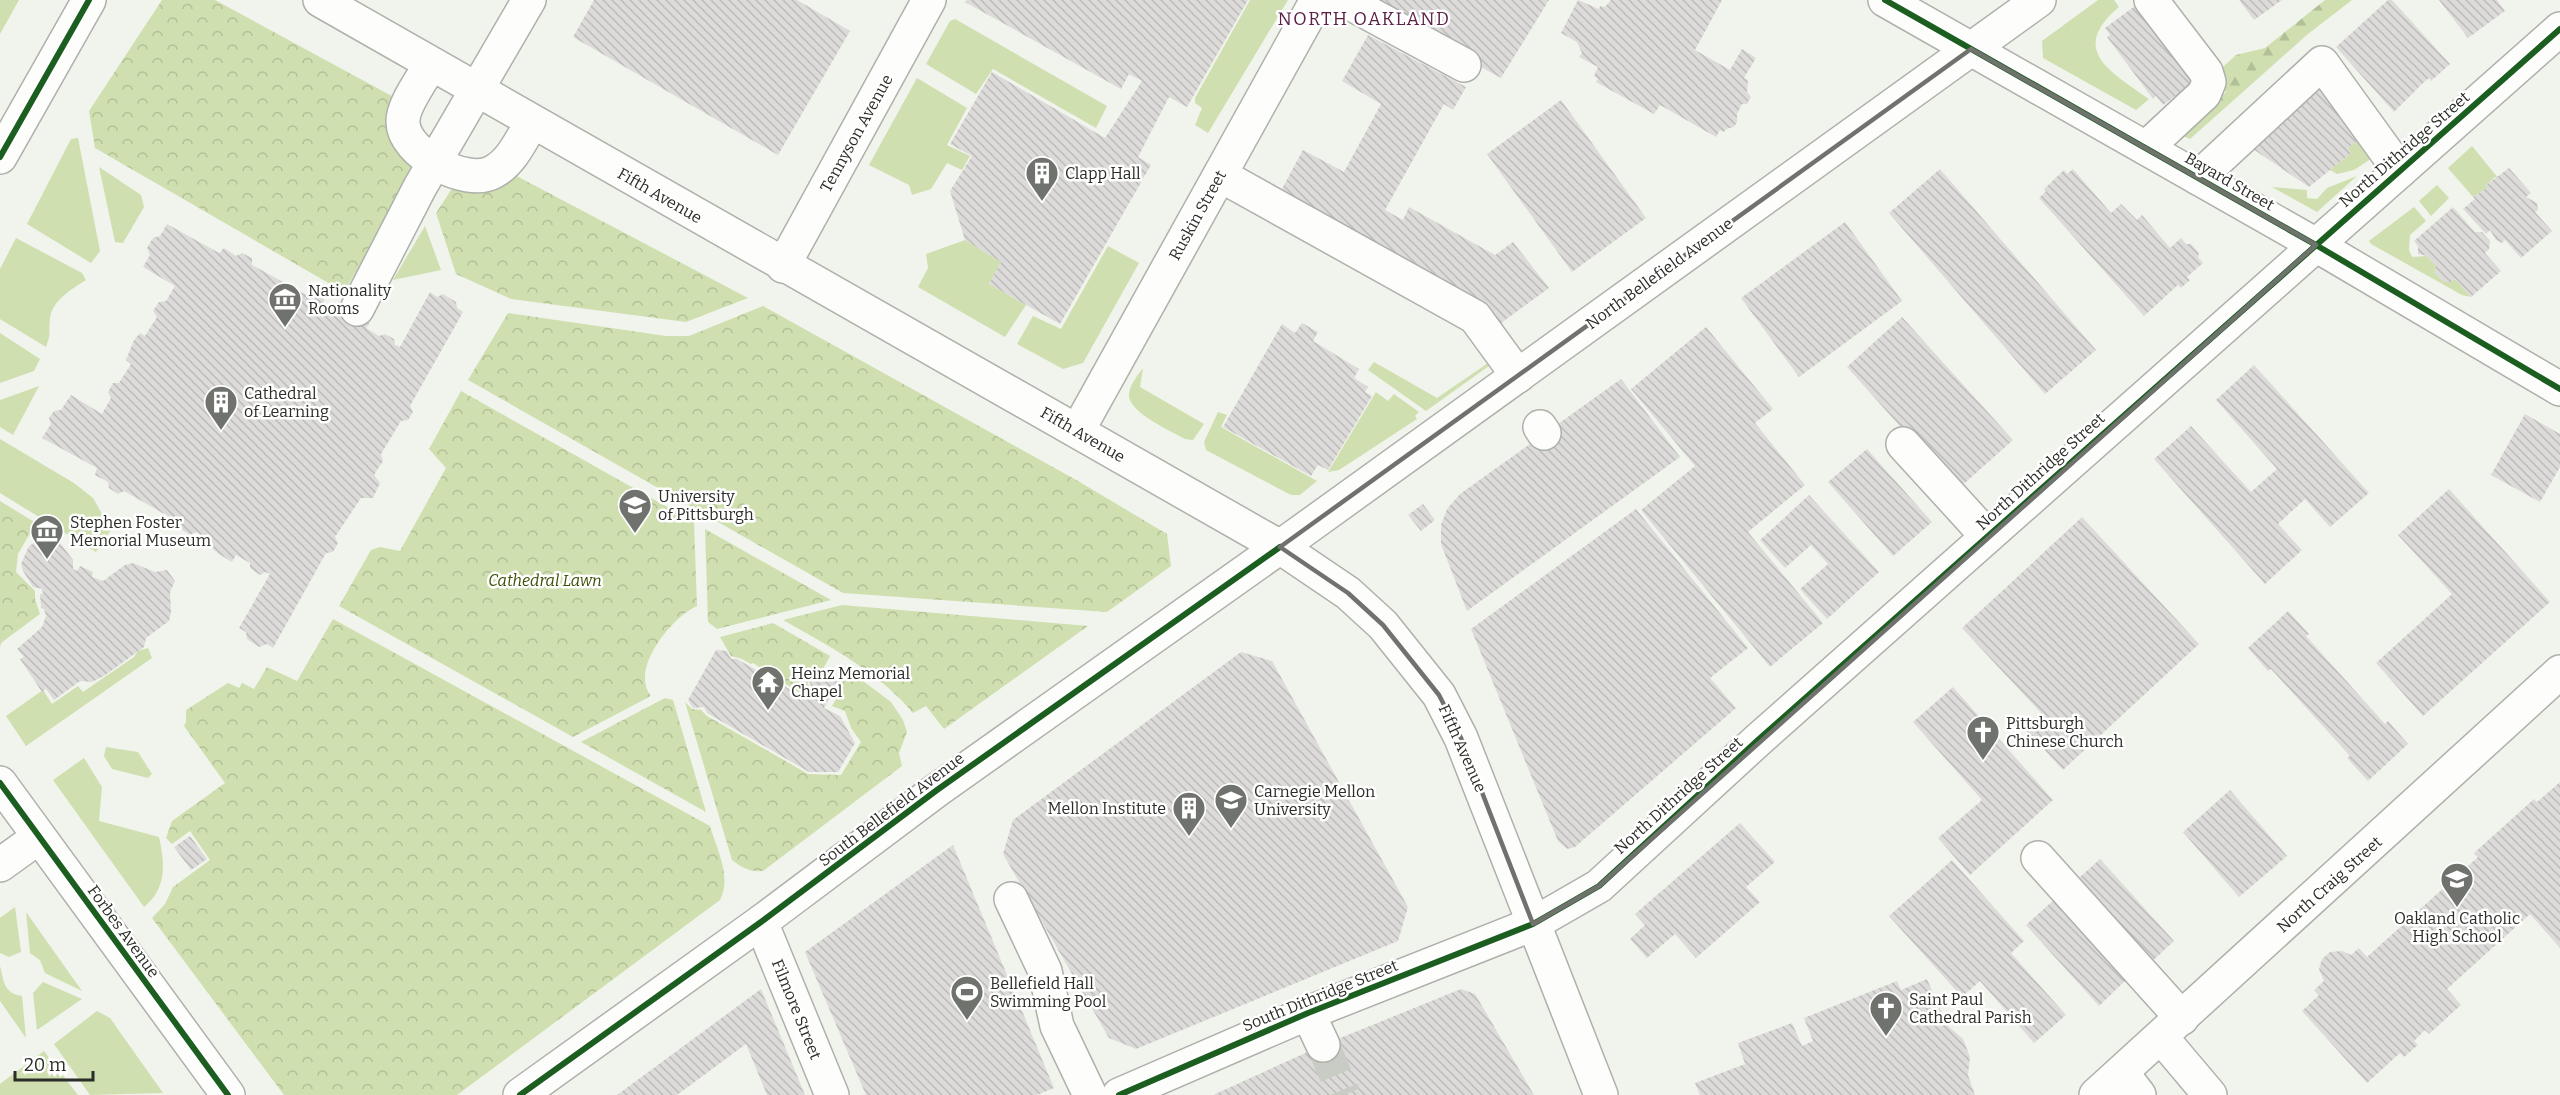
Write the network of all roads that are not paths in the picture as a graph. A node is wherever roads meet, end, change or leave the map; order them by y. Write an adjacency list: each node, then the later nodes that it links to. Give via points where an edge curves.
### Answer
1 (89, 0): 17 (main road)
2 (320, 0): 12 (main road, Fifth Avenue)
3 (529, 0): 14 (main road)
4 (1317, 0): 20 (main road, Ruskin Street)
5 (1344, 0): 13 (main road)
6 (1885, 0): 11 (main road, Bayard Street)
7 (2039, 0): 11 (main road, North Bellefield Avenue)
8 (2151, 0): 16 (main road, via 2206,72 2209,82 2204,94)
9 (921, 3): 23 (main road, Tennyson Avenue)
10 (2560, 29): 19 (main road, North Dithridge Street)
11 (1971, 49): 16 (main road, Bayard Street); 25 (main road, North Bellefield Avenue)
12 (431, 64): 14 (main road, Fifth Avenue); 18 (main road, via 402,120 412,146)
13 (1464, 65)
14 (477, 90): 15 (main road, Fifth Avenue); 18 (main road)
15 (532, 122): 18 (main road, via 510,157 490,174 460,174); 23 (main road, Fifth Avenue)
16 (2146, 148): 21 (main road, Bayard Street)
17 (0, 158)
18 (435, 161): 24 (main road)
19 (2400, 171): 21 (main road, via 2322,63); 22 (main road, North Dithridge Street)
20 (1220, 175): 25 (main road, via 1475,317); 27 (main road, Ruskin Street)
21 (2198, 178): 22 (main road, Bayard Street)
22 (2316, 245): 26 (main road, Bayard Street); 29 (main road, North Dithridge Street)
23 (783, 266): 27 (main road, Fifth Avenue)
24 (357, 309)
25 (1518, 376): 30 (main road, North Bellefield Avenue)
26 (2560, 389)
27 (1078, 430): 30 (main road, Fifth Avenue)
28 (1903, 444): 29 (main road)
29 (1987, 536): 38 (main road, North Dithridge Street, via 1599,886)
30 (1280, 547): 37 (main road, South Bellefield Avenue, via 937,790); 38 (main road, Fifth Avenue, via 1348,593 1383,626 1439,695 1461,738)
31 (2560, 672): 40 (main road, North Craig Street)
32 (0, 783): 33 (main road, Forbes Avenue)
33 (39, 837): 35 (main road); 43 (main road, Forbes Avenue)
34 (2038, 858): 40 (main road)
35 (0, 865)
36 (1011, 899): 46 (main road, via 1045,971 1057,1026)
37 (761, 922): 44 (main road, South Bellefield Avenue); 45 (main road, Filmore Street)
38 (1533, 924): 39 (main road, South Dithridge Street); 48 (main road, Fifth Avenue)
39 (1308, 1014): 41 (main road); 47 (main road, South Dithridge Street)
40 (2172, 1027): 42 (main road, North Craig Street); 49 (main road)
41 (1323, 1045)
42 (2111, 1090)
43 (228, 1095)
44 (520, 1095)
45 (832, 1095)
46 (1090, 1095)
47 (1119, 1095)
48 (1601, 1095)
49 (2210, 1095)

